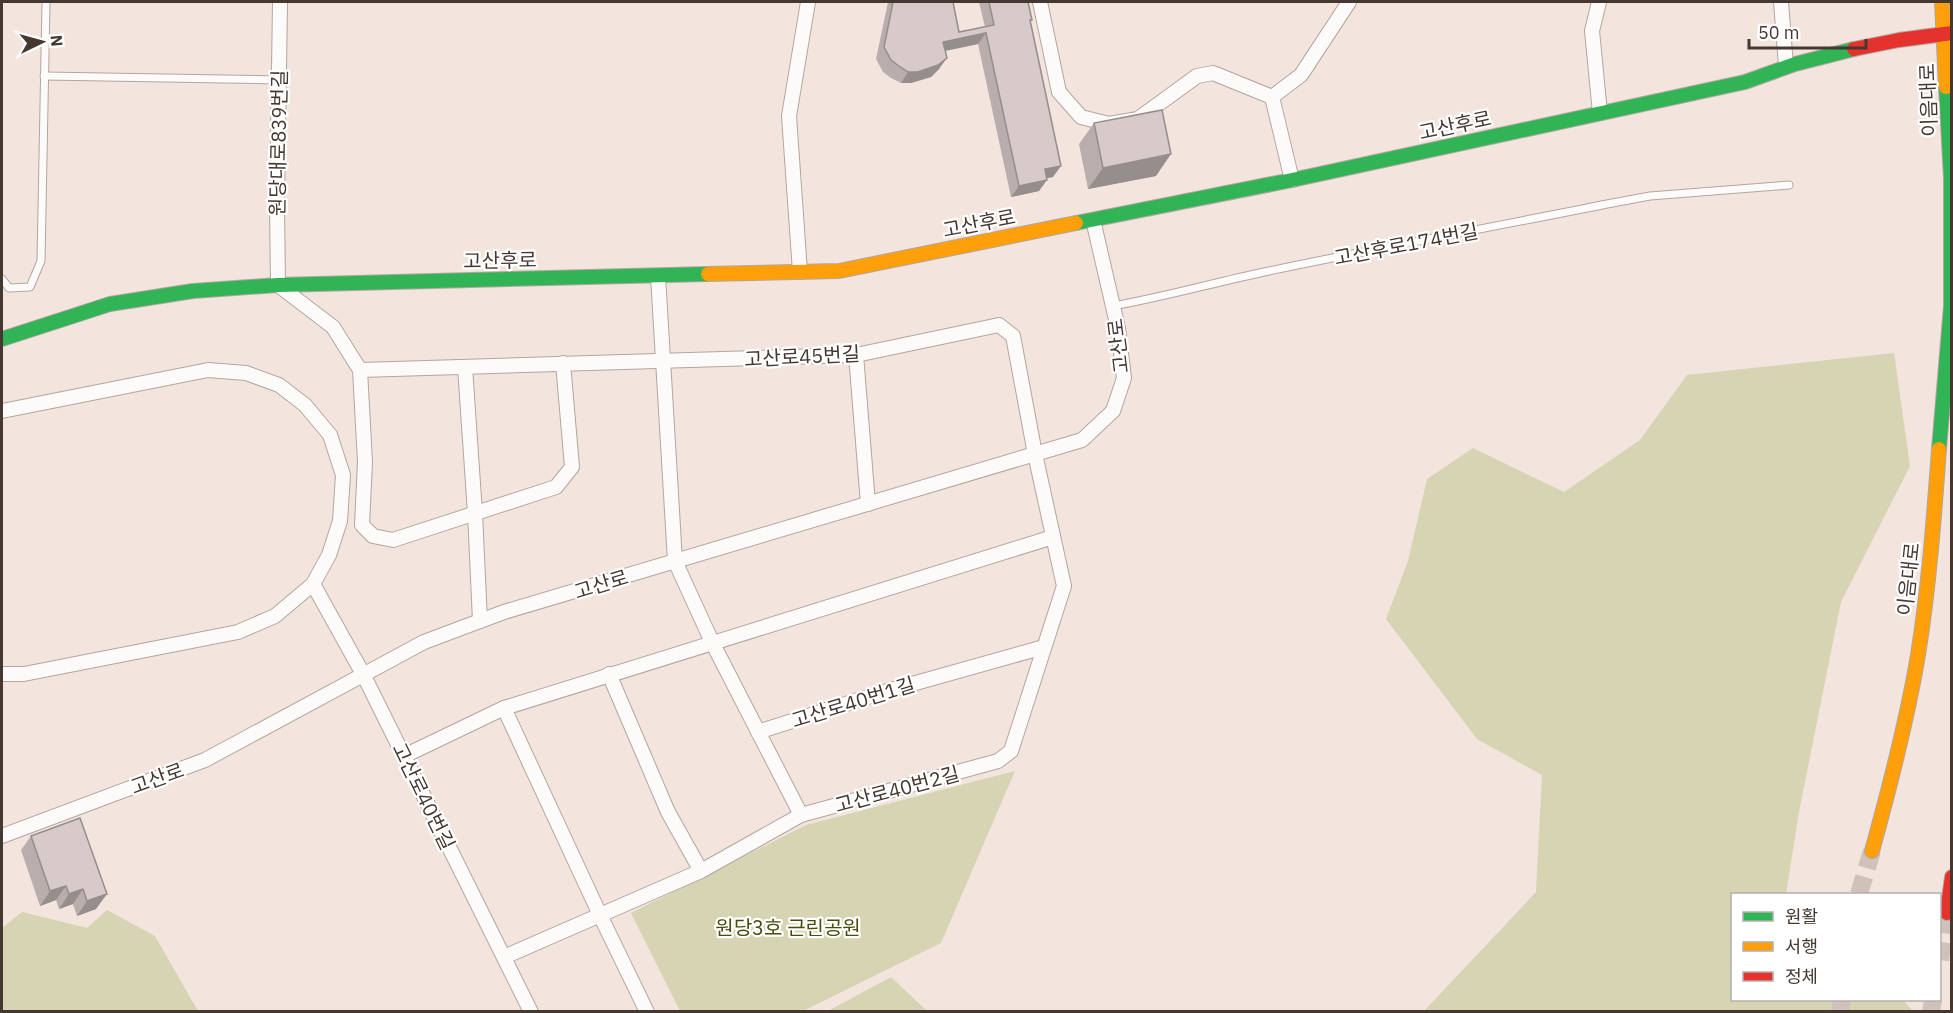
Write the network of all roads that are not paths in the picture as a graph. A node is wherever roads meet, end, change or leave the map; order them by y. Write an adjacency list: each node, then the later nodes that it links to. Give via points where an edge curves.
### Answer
1 (46, 2): 11 (lane)
2 (280, 2): 12 (street, 원당대로839번길)
3 (808, 2): 18 (street, via 789,116)
4 (1040, 2): 13 (street, via 1059,92 1081,117 1109,124 1138,119 1197,76 1213,73)
5 (1349, 2): 13 (street, via 1301,75)
6 (1599, 2): 14 (street, via 1592,31)
7 (1781, 2): 10 (street)
8 (1942, 2): 9 (main road, 이음대로)
9 (1948, 33): 10 (main road, 고산후로, via 1858,46); 23 (main road, 이음대로)
10 (1786, 66): 14 (main road, 고산후로, via 1745,82)
11 (44, 76): 12 (lane); 20 (lane, via 41,261 30,287 9,288)
12 (279, 80): 21 (street, 원당대로839번길)
13 (1272, 97): 15 (street)
14 (1600, 113): 15 (main road, 고산후로)
15 (1292, 180): 17 (main road, 고산후로)
16 (1789, 185): 22 (lane, 고산후로174번길, via 1650,196 1316,261)
17 (1093, 220): 18 (main road, 고산후로, via 839,271); 22 (street)
18 (800, 272): 19 (main road, 고산후로)
19 (658, 276): 21 (main road, 고산후로); 27 (street)
20 (2, 279)
21 (278, 285): 25 (main road, 고산후로, via 193,291 110,304); 30 (street, via 333,327)
22 (1113, 306): 32 (street, 고산로, via 1124,378 1113,411 1082,440)
23 (1951, 306): 24 (main road, 이음대로); 49 (main road, 이음대로, via 1929,578 1918,656 1898,756)
24 (1952, 314)
25 (2, 339)
26 (856, 355): 27 (street, 고산로45번길); 32 (street, 고산로45번길, via 999,325 1013,336); 33 (street)
27 (662, 361): 28 (street, 고산로45번길); 36 (street)
28 (563, 363): 29 (street, 고산로45번길); 34 (street, via 572,467 556,487)
29 (465, 367): 30 (street, 고산로45번길); 34 (street)
30 (360, 370): 34 (street, via 365,462 363,525 373,536 393,540)
31 (2, 411): 37 (street, via 208,370 246,373 279,385 305,405 330,435 343,476 340,521 329,555)
32 (1035, 454): 33 (street, 고산로); 35 (street, 고산로40번2길)
33 (868, 504): 36 (street, 고산로)
34 (475, 513): 38 (street)
35 (1053, 537): 39 (street); 40 (street, 고산로40번2길, via 1064,586)
36 (675, 561): 38 (street, 고산로); 39 (street)
37 (313, 584): 41 (street, via 275,616 237,632 24,674); 42 (street, 고산로40번길)
38 (480, 621): 42 (street, 고산로, via 424,642)
39 (712, 642): 43 (street); 45 (street)
40 (1044, 647): 45 (street, 고산로40번1길); 47 (street, 고산로40번2길, via 1011,751 998,761)
41 (2, 674)
42 (363, 674): 46 (street, 고산로40번길); 48 (street, 고산로, via 205,760)
43 (609, 674): 44 (street); 50 (street, via 668,812)
44 (504, 708): 46 (street); 53 (street)
45 (758, 732): 47 (street)
46 (404, 756): 54 (street, 고산로40번길)
47 (801, 815): 50 (street, 고산로40번2길)
48 (2, 836)
49 (1872, 851)
50 (700, 871): 53 (street, 고산로40번2길)
51 (1952, 877): 52 (main road)
52 (1947, 913)
53 (600, 915): 54 (street, 고산로40번2길); 56 (street)
54 (504, 957): 55 (street, 고산로40번길)
55 (531, 1011)
56 (647, 1011)

